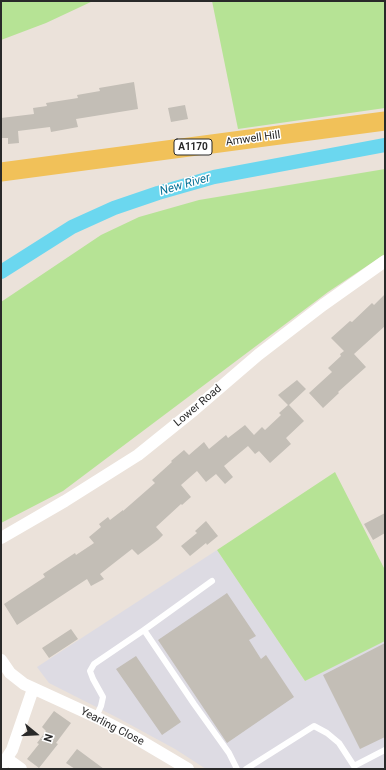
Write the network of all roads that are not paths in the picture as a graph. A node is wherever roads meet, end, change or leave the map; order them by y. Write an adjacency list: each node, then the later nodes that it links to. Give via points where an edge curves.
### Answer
1 (385, 122): 2 (main road, Amwell Hill / A1170)
2 (1, 172)
3 (385, 261): 4 (street, Lower Road, via 258,354 138,455)
4 (1, 538)
5 (212, 581): 6 (lane)
6 (144, 630): 9 (lane, via 94,664 90,671 102,697); 14 (lane, via 229,753)
7 (1, 660): 8 (street, Yearling Close, via 16,679)
8 (33, 689): 9 (street, Yearling Close); 11 (street, via 16,740)
9 (96, 717): 13 (street, Yearling Close)
10 (385, 750): 15 (lane, via 354,766 339,742 314,726)
11 (4, 763): 12 (street)
12 (21, 769)
13 (188, 769)
14 (237, 769)
15 (246, 769)

